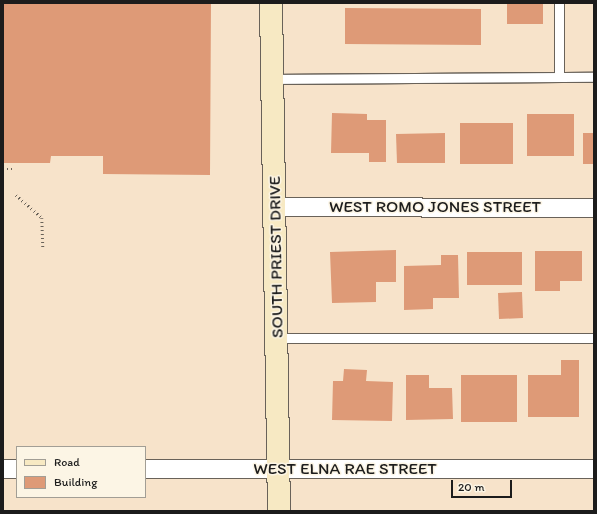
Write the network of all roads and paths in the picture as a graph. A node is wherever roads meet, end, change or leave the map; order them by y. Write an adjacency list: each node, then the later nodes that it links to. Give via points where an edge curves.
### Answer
1 (272, 3): 5 (main road, SOUTH PRIEST DRIVE)
2 (559, 3): 3 (lane)
3 (559, 77): 4 (lane); 5 (lane)
4 (594, 77)
5 (272, 79): 9 (main road, SOUTH PRIEST DRIVE)
6 (3, 169): 7 (path)
7 (13, 169)
8 (16, 195): 11 (path, via 42,218)
9 (275, 207): 10 (street, WEST ROMO JONES STREET); 12 (main road, SOUTH PRIEST DRIVE)
10 (594, 208)
11 (43, 249)
12 (277, 338): 13 (lane); 14 (main road, SOUTH PRIEST DRIVE)
13 (594, 338)
14 (278, 468): 17 (street, WEST ELNA RAE STREET); 18 (street, WEST ELNA RAE STREET); 19 (main road, SOUTH PRIEST DRIVE)
15 (3, 469): 16 (street)
16 (16, 469)
17 (146, 469)
18 (594, 469)
19 (279, 511)

